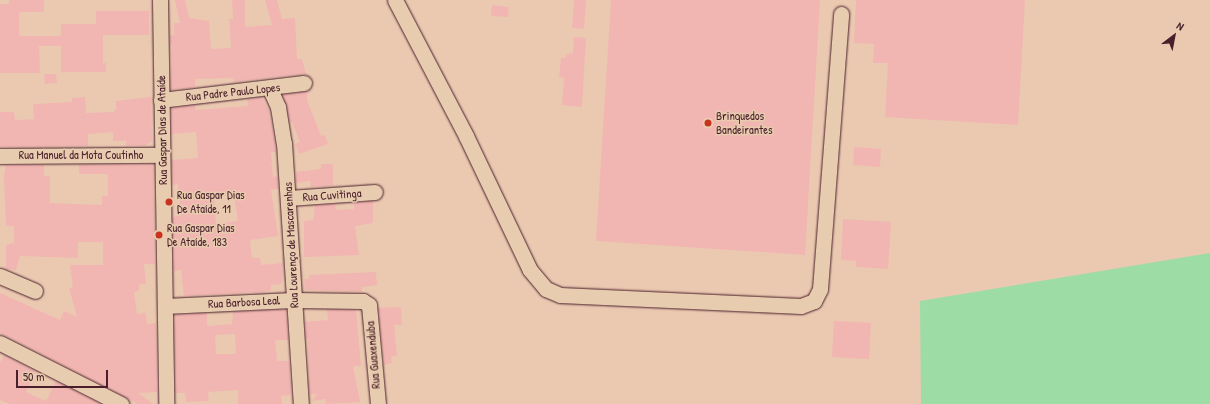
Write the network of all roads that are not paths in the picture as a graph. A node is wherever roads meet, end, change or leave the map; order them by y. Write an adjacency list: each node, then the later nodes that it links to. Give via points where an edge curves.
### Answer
1 (160, 0): 6 (street, Rua Gaspar Dias de Ataíde)
2 (395, 0): 3 (street, via 466,136 530,270 546,289 560,295 801,306 814,302 820,290)
3 (841, 14)
4 (304, 83): 5 (street, Rua Padre Paulo Lopes)
5 (270, 89): 6 (street, Rua Padre Paulo Lopes); 10 (street, Rua Lourenço de Mascarenhas, via 280,114)
6 (161, 100): 7 (street, Rua Gaspar Dias de Ataíde)
7 (162, 155): 8 (street, Rua Manuel da Mota Coutinho); 15 (street, Rua Gaspar Dias de Ataíde)
8 (0, 156)
9 (375, 192): 10 (street, Rua Cuvitinga)
10 (290, 198): 13 (street, Rua Lourenço de Mascarenhas)
11 (0, 276): 12 (street)
12 (35, 291)
13 (293, 300): 14 (street, Rua Barbosa Leal, via 360,299); 15 (street, Rua Barbosa Leal); 19 (street, Rua Lourenço de Mascarenhas)
14 (369, 305): 20 (street, Rua Guaxenduba)
15 (165, 306): 18 (street, Rua Gaspar Dias de Ataíde)
16 (0, 343): 17 (street)
17 (121, 404)
18 (166, 404)
19 (301, 404)
20 (378, 404)

